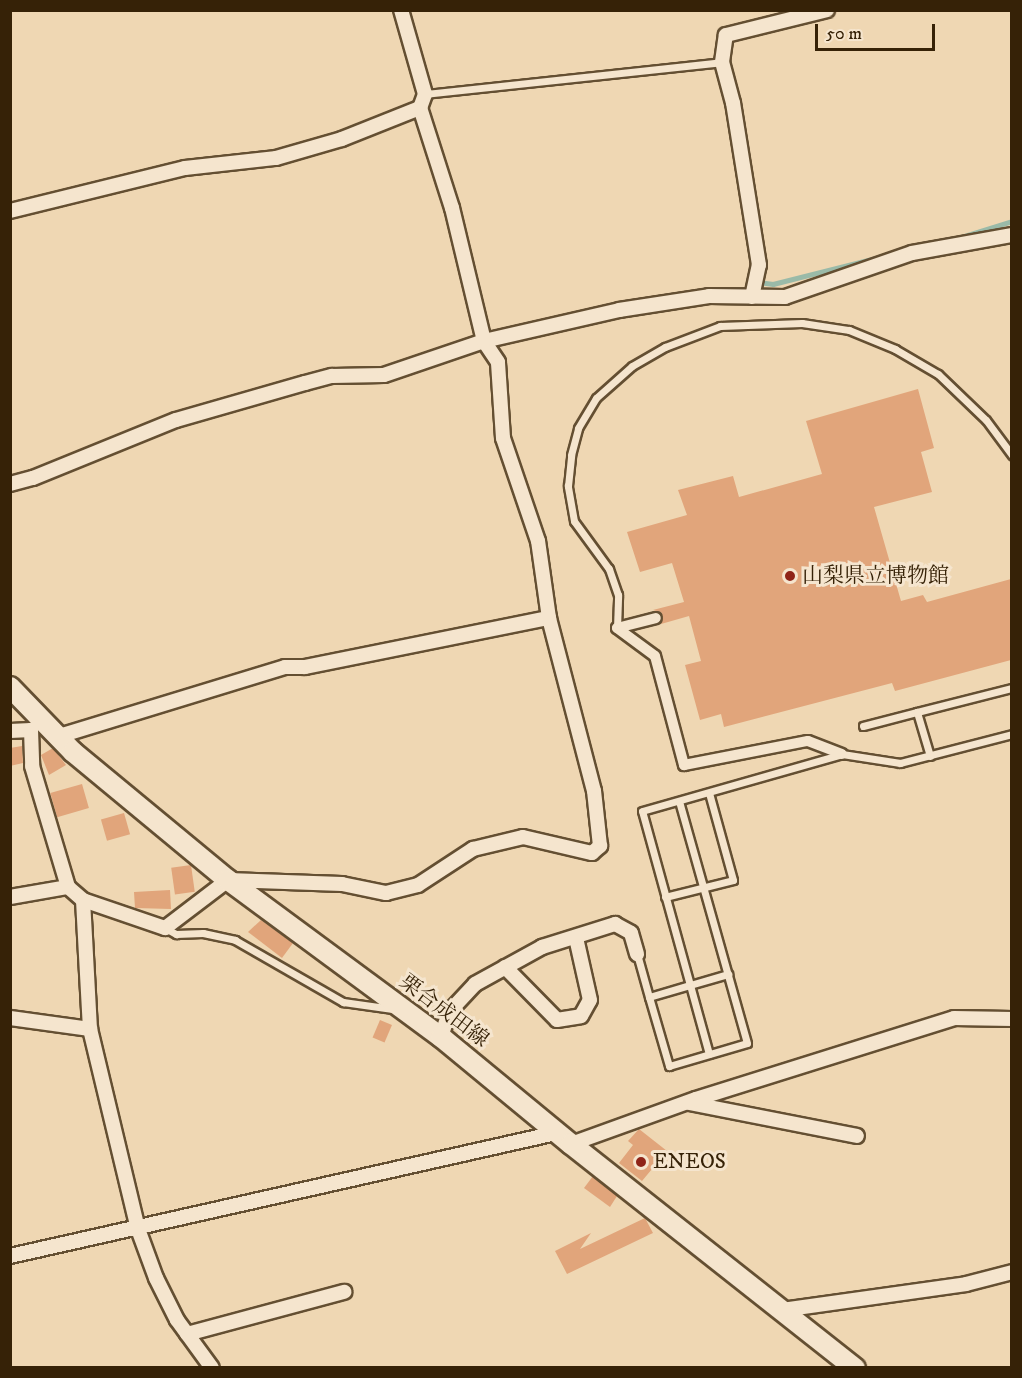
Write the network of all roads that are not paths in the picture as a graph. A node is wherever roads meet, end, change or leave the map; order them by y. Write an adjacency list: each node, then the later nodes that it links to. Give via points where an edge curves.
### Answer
1 (401, 10): 4 (street)
2 (827, 10): 3 (street, via 726,35)
3 (722, 62): 4 (lane); 8 (street, via 733,103 759,265)
4 (424, 94): 5 (street)
5 (420, 108): 6 (street, via 342,139 276,158 185,168); 9 (street, via 452,208)
6 (10, 211)
7 (1011, 236): 8 (street, via 912,253 785,297)
8 (752, 297): 9 (street, via 709,296 619,310)
9 (484, 341): 11 (street, via 384,375 332,376 176,420); 12 (street, via 498,362 503,438 538,541)
10 (1011, 455): 14 (lane, via 986,420 938,374 895,349 849,330 802,323 720,326 665,347 632,366 596,398 578,429 571,455 568,486 574,521 609,569 618,595)
11 (10, 484)
12 (549, 618): 20 (street, via 305,667 285,667); 26 (street, via 594,791 600,846 592,853 523,837 473,849 418,885 386,893 342,884)
13 (656, 618): 14 (street)
14 (617, 628): 22 (street, via 655,656 684,765 808,741)
15 (10, 687): 20 (main road, 栗合成田線)
16 (1011, 688): 17 (lane)
17 (917, 712): 18 (lane); 23 (lane)
18 (862, 726)
19 (10, 731): 20 (street)
20 (45, 731): 26 (main road, 栗合成田線); 27 (street, via 32,766)
21 (1011, 734): 23 (lane)
22 (842, 754): 23 (lane, via 900,763); 24 (lane)
23 (930, 756)
24 (708, 793): 25 (lane); 28 (lane, via 733,879)
25 (679, 801): 28 (lane); 30 (lane, via 642,812)
26 (228, 880): 32 (street); 39 (main road, 栗合成田線)
27 (68, 887): 29 (street); 31 (street)
28 (703, 887): 30 (lane); 36 (lane)
29 (10, 897)
30 (665, 897): 37 (lane)
31 (83, 900): 32 (street); 42 (street)
32 (165, 928): 39 (lane, via 176,934 203,933 235,940 343,1002)
33 (576, 938): 34 (street, via 615,924 631,933); 35 (street, via 542,947); 35 (street, via 591,1000 581,1016 557,1020)
34 (637, 954): 38 (lane)
35 (506, 967): 43 (street, via 475,984 449,1012)
36 (728, 974): 37 (lane); 44 (lane, via 747,1043)
37 (690, 985): 38 (lane); 44 (lane)
38 (649, 997): 44 (lane, via 669,1066)
39 (403, 1011): 43 (main road, 栗合成田線)
40 (10, 1018): 42 (street)
41 (1011, 1019): 45 (street, via 954,1018)
42 (90, 1029): 48 (street)
43 (441, 1037): 47 (main road, 栗合成田線)
44 (709, 1054)
45 (687, 1103): 46 (street); 47 (street)
46 (857, 1136)
47 (564, 1139): 48 (street); 52 (main road, 栗合成田線)
48 (138, 1229): 49 (street); 53 (street, via 156,1278)
49 (10, 1256)
50 (1011, 1272): 52 (street, via 966,1284)
51 (344, 1292): 53 (street)
52 (782, 1310): 55 (main road, 栗合成田線)
53 (187, 1334): 54 (street)
54 (212, 1368)
55 (855, 1368)

